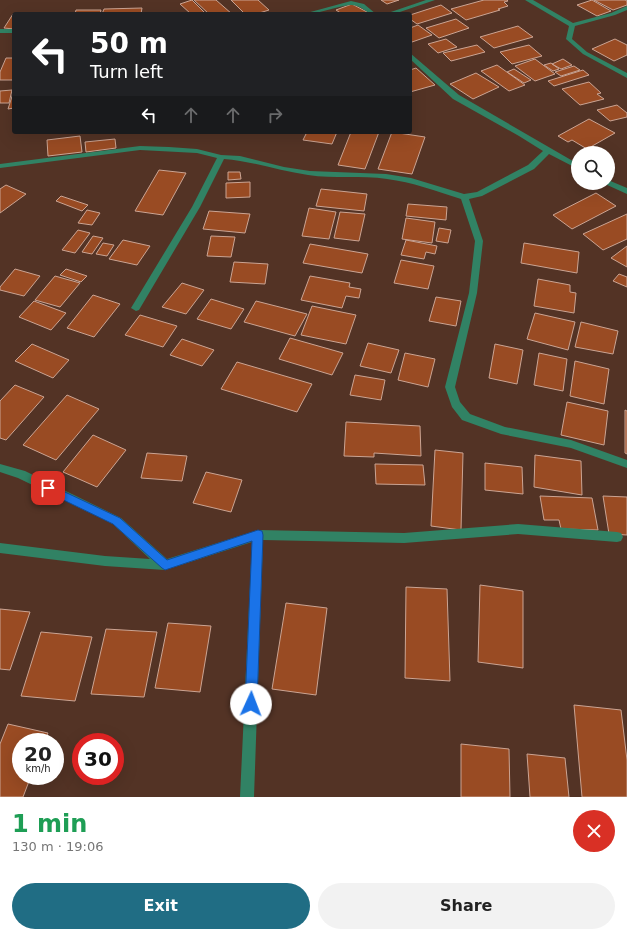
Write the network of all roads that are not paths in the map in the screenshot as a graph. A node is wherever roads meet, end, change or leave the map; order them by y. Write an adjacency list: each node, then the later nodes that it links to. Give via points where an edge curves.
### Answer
1 (432, 0): 7 (street)
2 (528, 0): 8 (street)
3 (361, 2): 5 (street); 6 (street)
4 (627, 8): 8 (street)
5 (314, 12)
6 (371, 12)
7 (394, 12)
8 (572, 25): 12 (street, via 569,39 585,53)
9 (0, 31): 10 (street)
10 (12, 31)
11 (412, 57): 13 (street, via 456,97)
12 (627, 76)
13 (548, 151): 15 (street); 19 (street, via 531,167 479,194)
14 (221, 157): 16 (street, via 197,151 140,148); 19 (street, via 240,158 310,173 386,176); 20 (street, via 196,207)
15 (571, 163)
16 (0, 166)
17 (615, 185): 18 (street)
18 (627, 191)
19 (464, 197): 21 (street, via 479,241 473,293 450,386 456,404 466,417 505,431 571,444)
20 (136, 308)
21 (627, 464)
22 (0, 468): 26 (street, via 21,474 117,521)
23 (258, 535): 24 (street, via 404,538 518,529); 26 (street); 27 (street)
24 (617, 537)
25 (0, 548): 26 (street, via 105,561)
26 (165, 565)
27 (247, 797)

